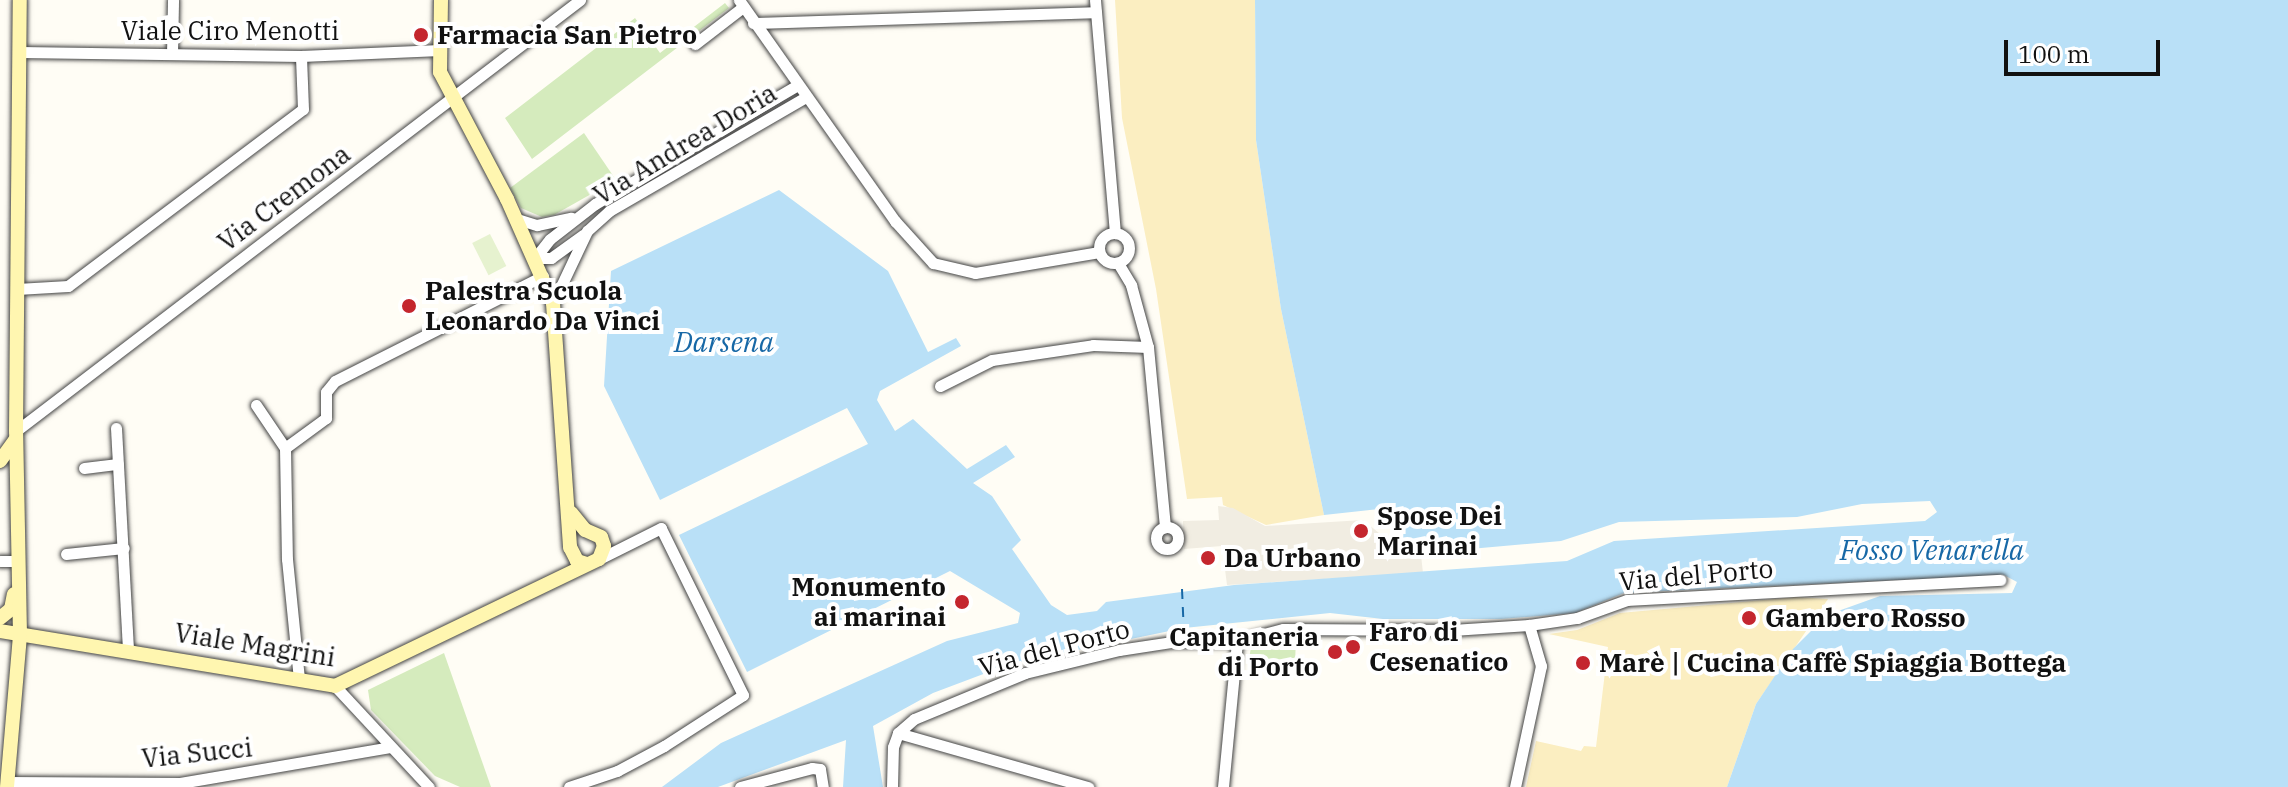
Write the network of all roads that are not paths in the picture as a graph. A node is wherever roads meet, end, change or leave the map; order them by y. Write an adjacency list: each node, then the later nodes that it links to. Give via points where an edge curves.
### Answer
1 (20, 0): 10 (street)
2 (173, 0): 11 (street)
3 (441, 0): 9 (street)
4 (580, 0): 15 (street, Via Cremona)
5 (741, 3): 7 (street); 8 (street)
6 (1096, 6): 7 (street); 21 (street)
7 (753, 23): 13 (street)
8 (695, 44)
9 (440, 50): 12 (street, Viale Ciro Menotti); 15 (street, via 440,72)
10 (20, 52): 11 (street, Viale Ciro Menotti); 26 (street)
11 (172, 54): 12 (street, Viale Ciro Menotti)
12 (301, 56): 26 (street, via 303,109 68,286)
13 (798, 85): 14 (street); 16 (street, Via Andrea Doria)
14 (806, 97): 17 (street, Via Andrea Doria); 22 (street, via 895,221 933,263 975,273)
15 (452, 98): 19 (street); 32 (street, Via Cremona)
16 (644, 175): 17 (street); 18 (street, Via Andrea Doria)
17 (650, 186): 20 (street, Via Andrea Doria)
18 (579, 215): 19 (street, Via Andrea Doria, via 537,225); 23 (street, Via Andrea Doria)
19 (517, 219): 23 (street)
20 (587, 231): 23 (street, Via Andrea Doria, via 551,258); 27 (street, Via Andrea Doria)
21 (1115, 233): 22 (street, via 1102,238); 24 (street, via 1129,247)
22 (1099, 252): 24 (street, via 1108,263)
23 (535, 258): 25 (street)
24 (1118, 263): 28 (street, via 1131,285)
25 (543, 276): 27 (street); 33 (street, via 335,381 326,392 326,418)
26 (17, 289): 32 (street)
27 (553, 303): 40 (street)
28 (1148, 347): 29 (street, via 1093,345 992,360); 38 (street)
29 (940, 386)
30 (256, 405): 33 (street)
31 (116, 428): 35 (street)
32 (16, 433): 34 (street, via 11,452); 37 (street)
33 (285, 448): 56 (street, via 287,559)
34 (0, 464): 37 (street)
35 (118, 464): 36 (street); 42 (street)
36 (84, 468)
37 (16, 481): 45 (street)
38 (1165, 527)
39 (601, 537): 40 (street); 41 (street, Viale Magrini); 46 (street, via 604,551)
40 (576, 539): 46 (street, via 577,561); 48 (street)
41 (631, 539): 46 (street, Viale Magrini); 64 (street, Viale Magrini, via 661,528 743,695 617,771)
42 (124, 548): 43 (street); 55 (street)
43 (66, 554)
44 (0, 561): 45 (street)
45 (17, 561): 47 (street)
46 (593, 562): 48 (street, Viale Magrini)
47 (17, 577): 50 (street, via 13,604); 53 (street)
48 (555, 579): 57 (street, Viale Magrini)
49 (2000, 580): 51 (street, Via del Porto, via 1627,600 1577,618)
50 (0, 618)
51 (1529, 625): 54 (street, Via del Porto, via 1283,629); 69 (street, via 1541,666)
52 (0, 631): 53 (street, Viale Magrini)
53 (20, 635): 55 (street, Viale Magrini); 60 (street)
54 (1237, 641): 58 (street, Via del Porto, via 1172,642 1025,673 925,713); 68 (street)
55 (128, 648): 56 (street, Viale Magrini)
56 (299, 679): 57 (street, Viale Magrini)
57 (335, 686): 59 (street)
58 (898, 733): 66 (street); 67 (street)
59 (390, 747): 61 (street, Via Succi); 63 (street)
60 (7, 784): 61 (street, Via Succi)
61 (181, 785)
62 (821, 786): 65 (street, via 820,769)
63 (429, 787)
64 (569, 787)
65 (740, 787)
66 (892, 787)
67 (1088, 787)
68 (1223, 787)
69 (1515, 787)

